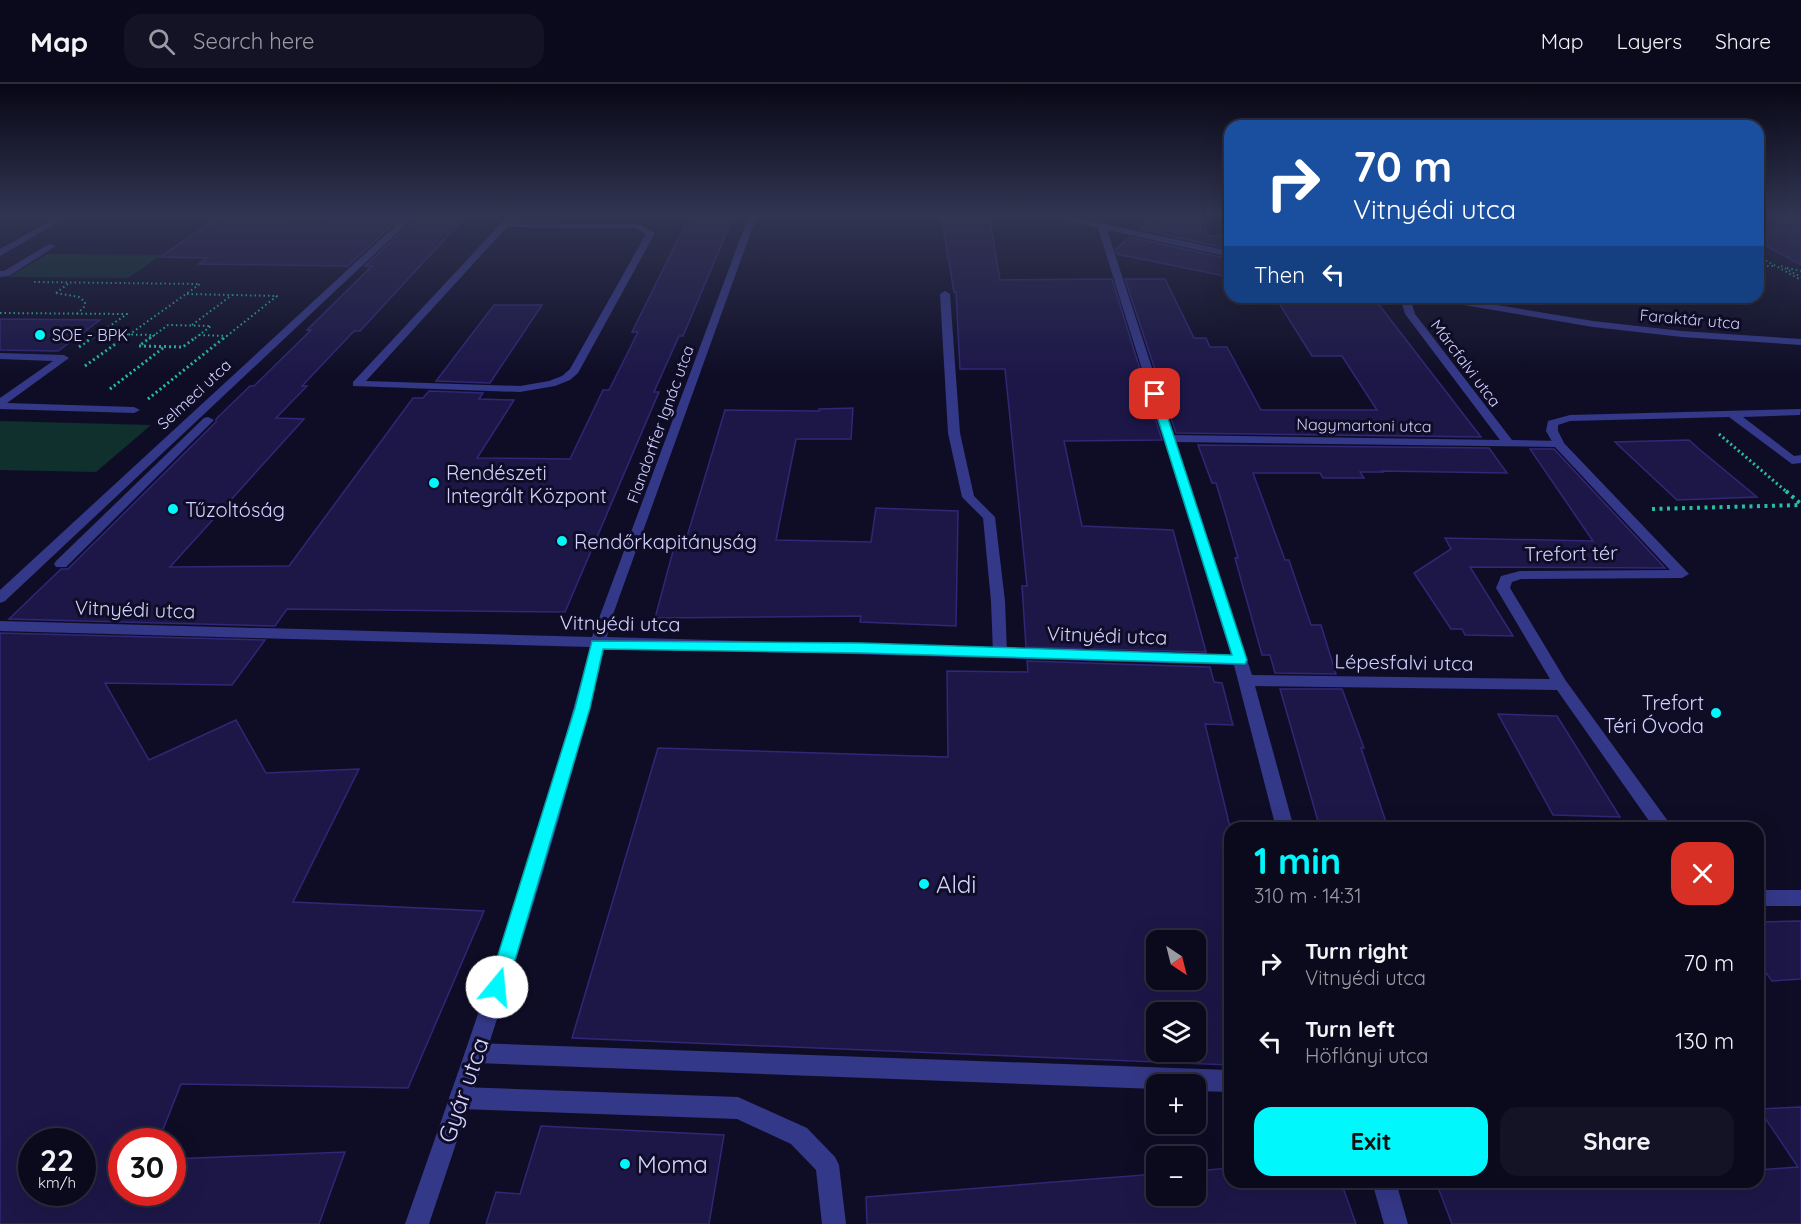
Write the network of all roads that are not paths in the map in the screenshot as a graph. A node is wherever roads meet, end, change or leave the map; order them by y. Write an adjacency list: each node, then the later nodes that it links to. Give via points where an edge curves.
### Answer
1 (16, 268): 7 (street)
2 (355, 268): 25 (street, Selmeci utca)
3 (466, 268): 4 (street, via 357,384 520,389 566,378 574,371)
4 (631, 268)
5 (734, 268): 27 (street, Flandorffer Ignác utca)
6 (1115, 268): 20 (street)
7 (0, 274)
8 (945, 294): 28 (street, via 954,433 968,497 990,517)
9 (1407, 303): 22 (street, Márcfalvi utca, via 1410,314)
10 (1467, 303): 12 (street, Faraktár utca)
11 (1508, 303): 12 (street)
12 (1521, 313): 13 (street, Faraktár utca, via 1650,331)
13 (1801, 342)
14 (0, 356): 15 (street, via 64,358)
15 (0, 405): 16 (street)
16 (134, 410)
17 (1800, 412): 18 (street)
18 (1733, 415): 21 (street, via 1570,418 1552,423); 23 (street)
19 (208, 420): 24 (street)
20 (1169, 438): 22 (street, Nagymartoni utca); 29 (street)
21 (1558, 443): 22 (street, Nagymartoni utca); 31 (street, Trefort tér, via 1682,574 1520,575 1506,579 1503,588)
22 (1509, 444)
23 (1798, 462)
24 (61, 564)
25 (0, 598)
26 (0, 626): 27 (street, Vitnyédi utca)
27 (597, 644): 28 (street, Vitnyédi utca); 36 (street, Gyár utca, via 582,708)
28 (1000, 653): 29 (street, Vitnyédi utca)
29 (1240, 660): 30 (street)
30 (1246, 681): 31 (street, Lépesfalvi utca); 32 (street)
31 (1561, 685): 33 (street, Trefort tér)
32 (1283, 822)
33 (1660, 822)
34 (1801, 897): 35 (street)
35 (1764, 898)
36 (476, 1053): 37 (street); 38 (street, Gyár utca)
37 (1224, 1081)
38 (460, 1098): 40 (street, Gyár utca); 41 (street, via 738,1108 799,1136 827,1165)
39 (1386, 1188): 42 (street)
40 (417, 1224)
41 (834, 1224)
42 (1396, 1224)

